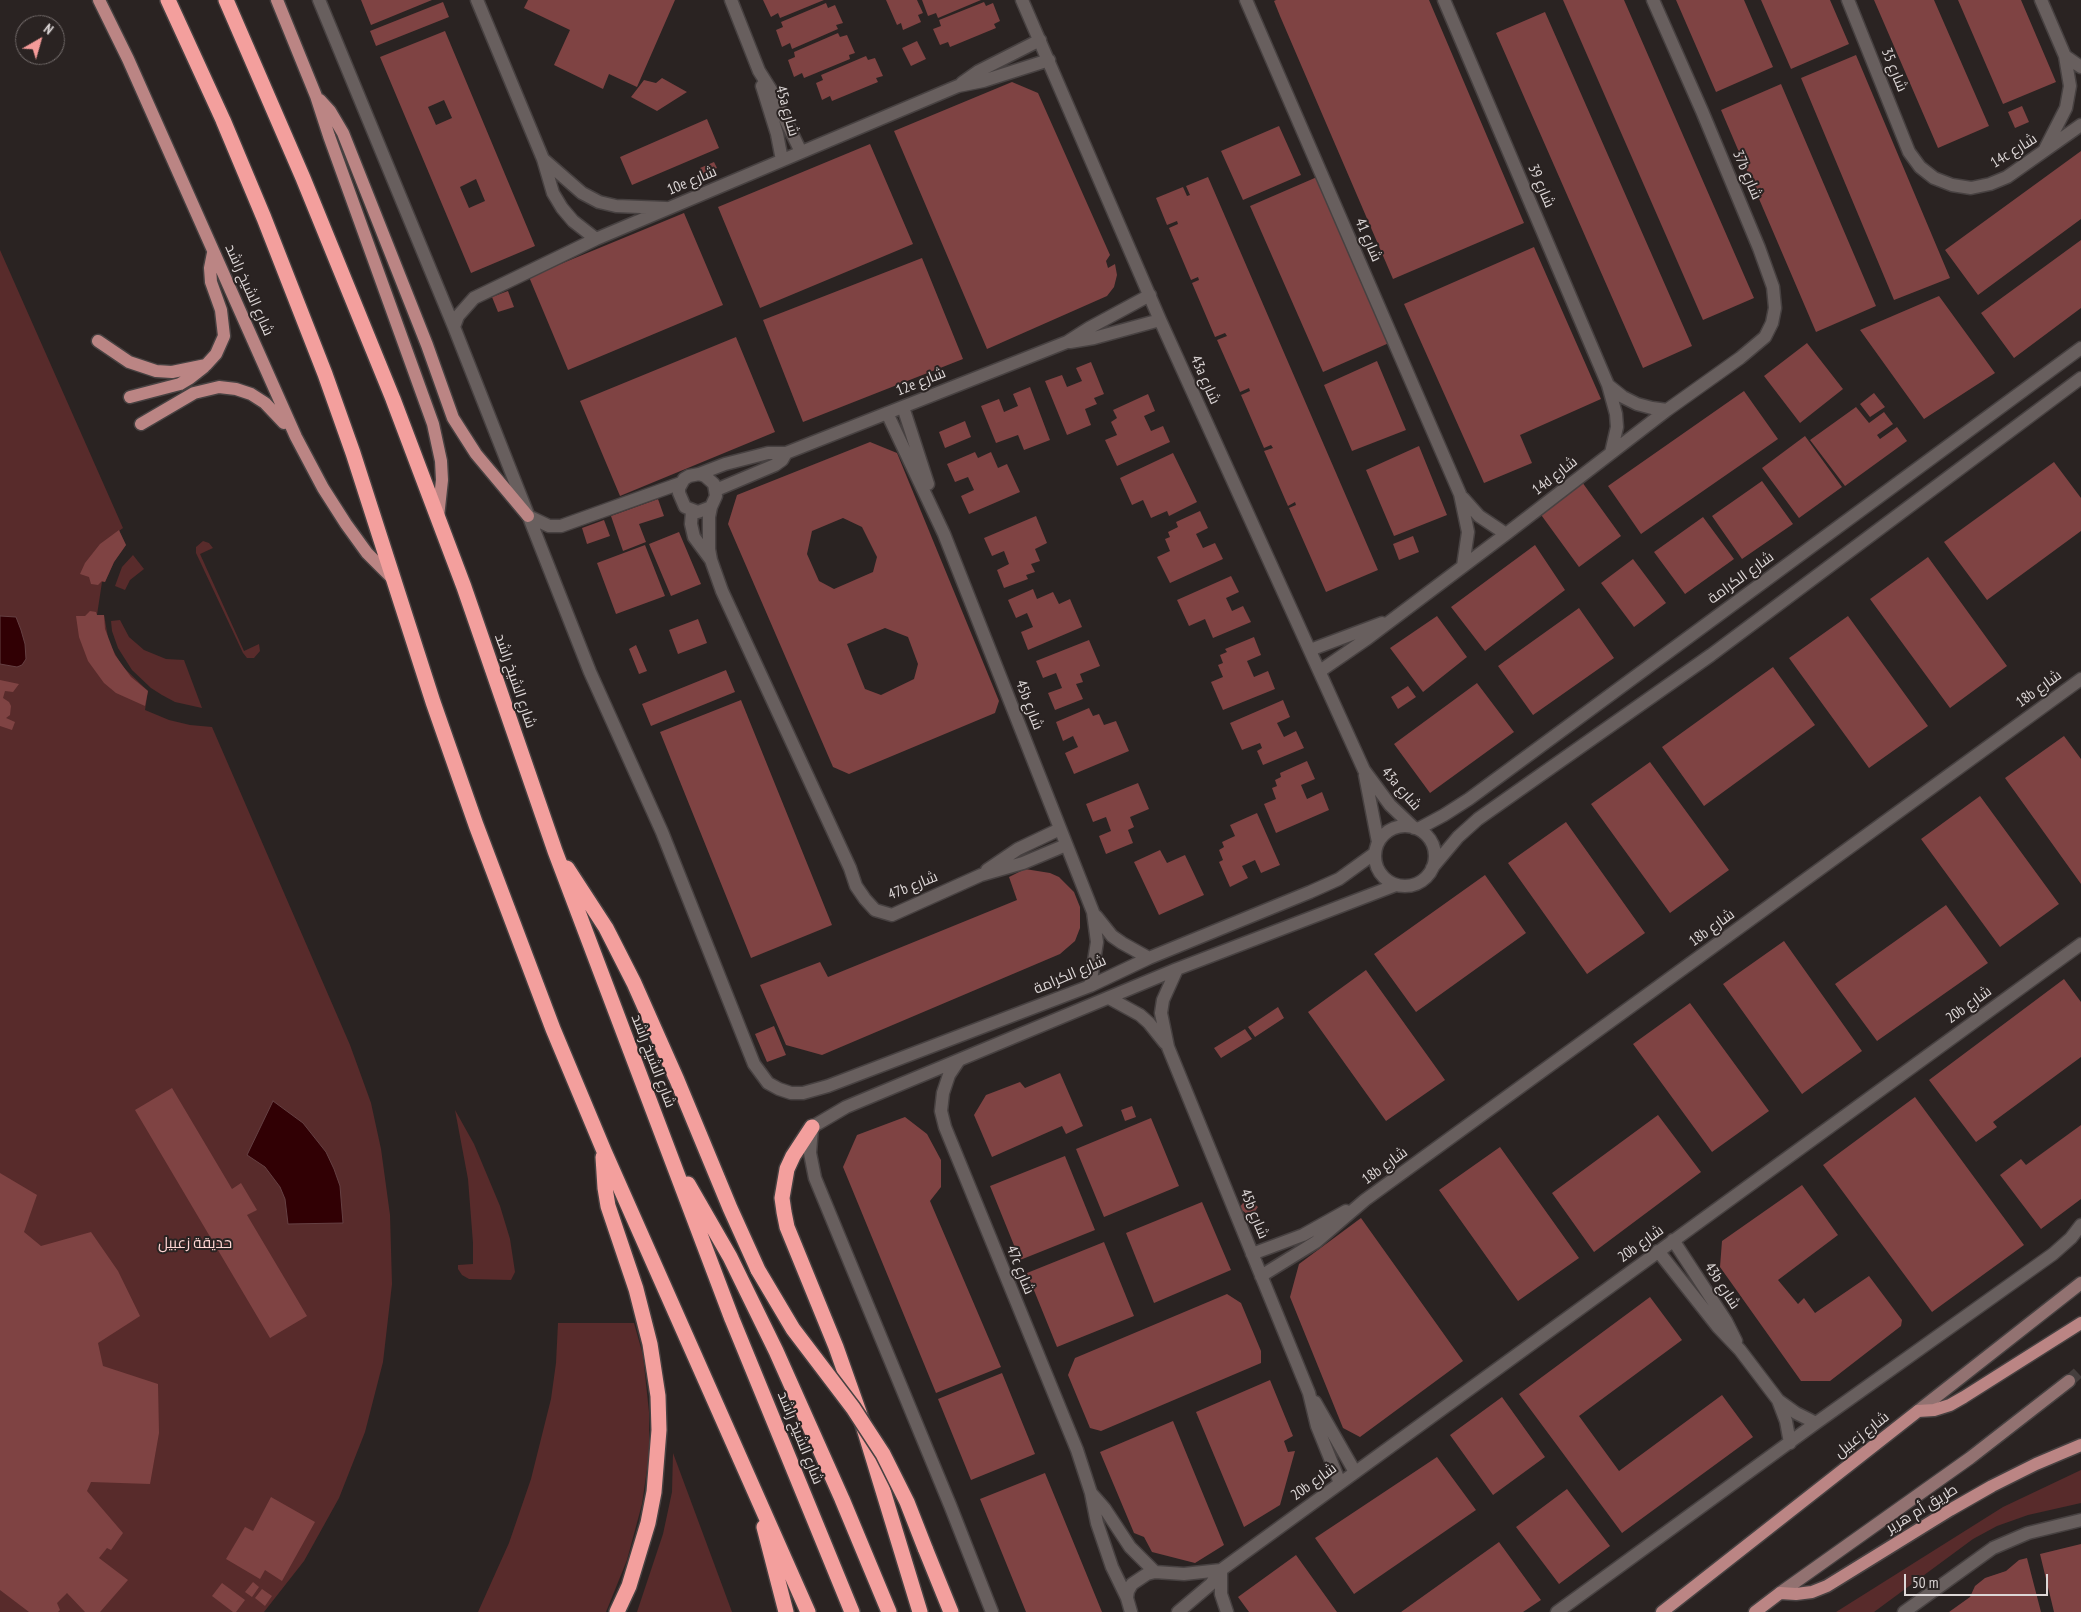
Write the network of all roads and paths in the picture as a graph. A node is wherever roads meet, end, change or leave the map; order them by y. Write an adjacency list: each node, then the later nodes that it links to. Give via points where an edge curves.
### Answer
1 (99, 0): 29 (main road, شارع الشيخ راشد)
2 (168, 0): 60 (highway, شارع الشيخ راشد, via 223,120 295,296 354,453)
3 (226, 0): 56 (highway, شارع الشيخ راشد, via 325,233)
4 (277, 0): 20 (main road, شارع الشيخ راشد)
5 (319, 0): 32 (street)
6 (477, 0): 25 (street)
7 (731, 0): 18 (street, 45a شارع)
8 (1022, 0): 14 (street, 43a شارع)
9 (1246, 0): 51 (street, شارع 41)
10 (1444, 0): 39 (street, شارع 39)
11 (1653, 0): 36 (street, 37b شارع, via 1709,127 1773,288 1775,308 1772,323 1765,336)
12 (1848, 0): 23 (street, شارع 35)
13 (2041, 0): 15 (street)
14 (1040, 40): 16 (street, 43a شارع); 19 (street, 10e شارع, via 979,71)
15 (2065, 56): 17 (street); 24 (street, via 2069,97)
16 (1049, 60): 19 (street, 10e شارع); 30 (street, 43a شارع)
17 (2081, 67)
18 (760, 72): 22 (street, 45a شارع); 26 (street, 45a شارع)
19 (958, 86): 22 (street, 10e شارع)
20 (316, 96): 55 (main road, via 343,133 453,418 476,454); 56 (main road, شارع الشيخ راشد, via 438,442 442,480)
21 (2081, 125): 24 (street, 14c شارع)
22 (801, 152): 26 (street, 10e شارع)
23 (1909, 152): 24 (street, 14c شارع, via 1934,178 1971,188 2007,177)
24 (2043, 153)
25 (543, 160): 27 (street, via 582,193 599,202 616,206); 28 (street, via 553,193 562,208)
26 (782, 160): 27 (street, 10e شارع)
27 (671, 208): 28 (street, 10e شارع)
28 (596, 239): 32 (street, 10e شارع, via 474,298 458,316)
29 (213, 253): 37 (main road, via 211,282 221,310 224,336 216,354); 45 (main road, شارع الشيخ راشد)
30 (1150, 296): 31 (street, 43a شارع); 34 (street, 12e شارع)
31 (1160, 320): 34 (street, 12e شارع); 62 (street, 43a شارع)
32 (454, 327): 55 (street)
33 (98, 341): 37 (main road, via 129,362 156,370 172,372)
34 (1067, 342): 41 (street, 12e شارع)
35 (2081, 348): 66 (street, شارع الكرامة, via 1469,800)
36 (1740, 358): 42 (street, 14d شارع)
37 (206, 365): 40 (main road, via 180,384)
38 (2081, 378): 71 (street, via 1711,655 1478,819)
39 (1608, 385): 42 (street, via 1637,404); 47 (street, شارع 39, via 1617,427)
40 (130, 397)
41 (903, 407): 43 (street, 12e شارع); 54 (street, 45b شارع)
42 (1667, 410): 47 (street, 14d شارع)
43 (887, 413): 46 (street, 12e شارع); 54 (street, 45b شارع)
44 (141, 424): 45 (main road, via 194,393 219,387 251,394 278,415)
45 (296, 437): 60 (main road, شارع الشيخ راشد, via 346,524 367,553)
46 (786, 453): 48 (street, 12e شارع, via 768,452); 50 (street, 12e شارع, via 775,465)
47 (1611, 453): 57 (street, 14d شارع)
48 (699, 474): 49 (street, via 689,476); 50 (street, via 710,479)
49 (681, 483): 53 (street, via 679,498); 55 (street, via 561,526 550,526)
50 (716, 490): 52 (street)
51 (1460, 494): 57 (street, شارع 41, via 1479,516); 59 (street, شارع 41, via 1468,532)
52 (710, 507): 53 (street); 58 (street)
53 (692, 511): 58 (street, via 694,537)
54 (934, 511): 67 (street, 45b شارع)
55 (528, 516): 78 (street, شارع الكرامة, via 590,672 676,867 754,1064 768,1083 791,1093 828,1086)
56 (438, 517): 70 (highway, شارع الشيخ راشد)
57 (1506, 534): 59 (street, 14d شارع)
58 (711, 560): 72 (street, 47b شارع, via 722,591 864,899 874,910 892,914)
59 (1463, 566): 61 (street, 14d شارع)
60 (392, 578): 83 (highway, شارع الشيخ راشد, via 476,825 527,962)
61 (1389, 620): 62 (street, 14d شارع); 63 (street, 14d شارع)
62 (1310, 650): 63 (street, 43a شارع)
63 (1320, 671): 65 (street, 43a شارع)
64 (2081, 679): 85 (street, 18b شارع)
65 (1364, 770): 66 (street, 43a شارع, via 1390,805); 69 (street, 43a شارع)
66 (1416, 828): 69 (street, via 1393,828 1384,834); 71 (street, via 1431,842 1434,850)
67 (1060, 829): 68 (street, 45b شارع); 72 (street, 47b شارع, via 1018,849)
68 (1066, 845): 72 (street, 47b شارع); 74 (street, 45b شارع)
69 (1376, 848): 73 (street, via 1380,873); 76 (street, شارع الكرامة, via 1339,880)
70 (555, 851): 84 (highway, شارع الشيخ راشد); 116 (highway, bridge, via 590,902 624,962 758,1270 793,1329 853,1408 883,1454 907,1502)
71 (1432, 868): 73 (street, via 1421,881)
72 (981, 875)
73 (1396, 884): 77 (street)
74 (1093, 912): 76 (street, 45b شارع, via 1112,936); 78 (street, 45b شارع, via 1097,942)
75 (2081, 944): 87 (street, 20b شارع)
76 (1149, 958): 78 (street, شارع الكرامة)
77 (1177, 969): 79 (street); 80 (street, 45b شارع, via 1163,1000)
78 (1090, 986)
79 (1109, 998): 80 (street, 45b شارع, via 1149,1023); 81 (street)
80 (1168, 1047): 89 (street, 45b شارع)
81 (959, 1060): 82 (street, via 846,1107); 103 (street, 47c شارع, via 946,1084 941,1111 1077,1450)
82 (812, 1127): 115 (highway, via 787,1169 782,1198 787,1227 859,1412); 117 (street, via 810,1153 815,1178)
83 (604, 1151): 104 (highway, شارع الشيخ راشد); 110 (highway, via 608,1206 636,1289 654,1362 659,1430 648,1523)
84 (671, 1158): 113 (highway, شارع الشيخ راشد, via 732,1319); 114 (highway, via 712,1223 776,1350)
85 (1362, 1203): 89 (street, 18b شارع, via 1303,1235); 90 (street, 18b شارع, via 1316,1242)
86 (2081, 1225): 98 (street, via 2053,1254)
87 (1673, 1240): 88 (street, 20b شارع); 93 (street, 43b شارع)
88 (1658, 1251): 93 (street, 43b شارع); 101 (street, 20b شارع)
89 (1252, 1254): 90 (street, 45b شارع)
90 (1262, 1276): 95 (street, 45b شارع)
91 (2081, 1283): 97 (main road, شارع زعبيل)
92 (2081, 1323): 97 (main road, via 1964,1398 1934,1410)
93 (1740, 1350): 96 (street, 43b شارع)
94 (2069, 1381): 108 (main road, via 1970,1458)
95 (1309, 1393): 101 (street, 45b شارع); 102 (street, 45b شارع)
96 (1778, 1400): 98 (street, 43b شارع); 99 (street, 43b شارع)
97 (1918, 1411): 122 (main road, شارع زعبيل)
98 (1816, 1423): 99 (street)
99 (1790, 1442): 121 (street)
100 (2081, 1445): 108 (main road, طريق أم هرير, via 1992,1486 1827,1586 1812,1592)
101 (1354, 1472): 102 (street, 20b شارع)
102 (1340, 1483): 106 (street, 20b شارع)
103 (1091, 1493): 107 (street, 47c شارع, via 1130,1547); 109 (street, 47c شارع, via 1097,1523)
104 (758, 1496): 111 (highway); 112 (highway)
105 (2081, 1520): 124 (street, via 2028,1533 1993,1548)
106 (1221, 1570): 107 (street, via 1184,1574); 119 (street, 20b شارع, via 1211,1584); 120 (street, via 1221,1594)
107 (1155, 1572): 109 (street, via 1132,1584)
108 (1780, 1593): 123 (main road)
109 (1126, 1598): 118 (street, 47c شارع)
110 (617, 1612)
111 (786, 1612)
112 (808, 1612)
113 (852, 1612)
114 (889, 1612)
115 (920, 1612)
116 (951, 1612)
117 (992, 1612)
118 (1131, 1612)
119 (1178, 1612)
120 (1227, 1612)
121 (1557, 1612)
122 (1662, 1612)
123 (1755, 1612)
124 (1904, 1612)

